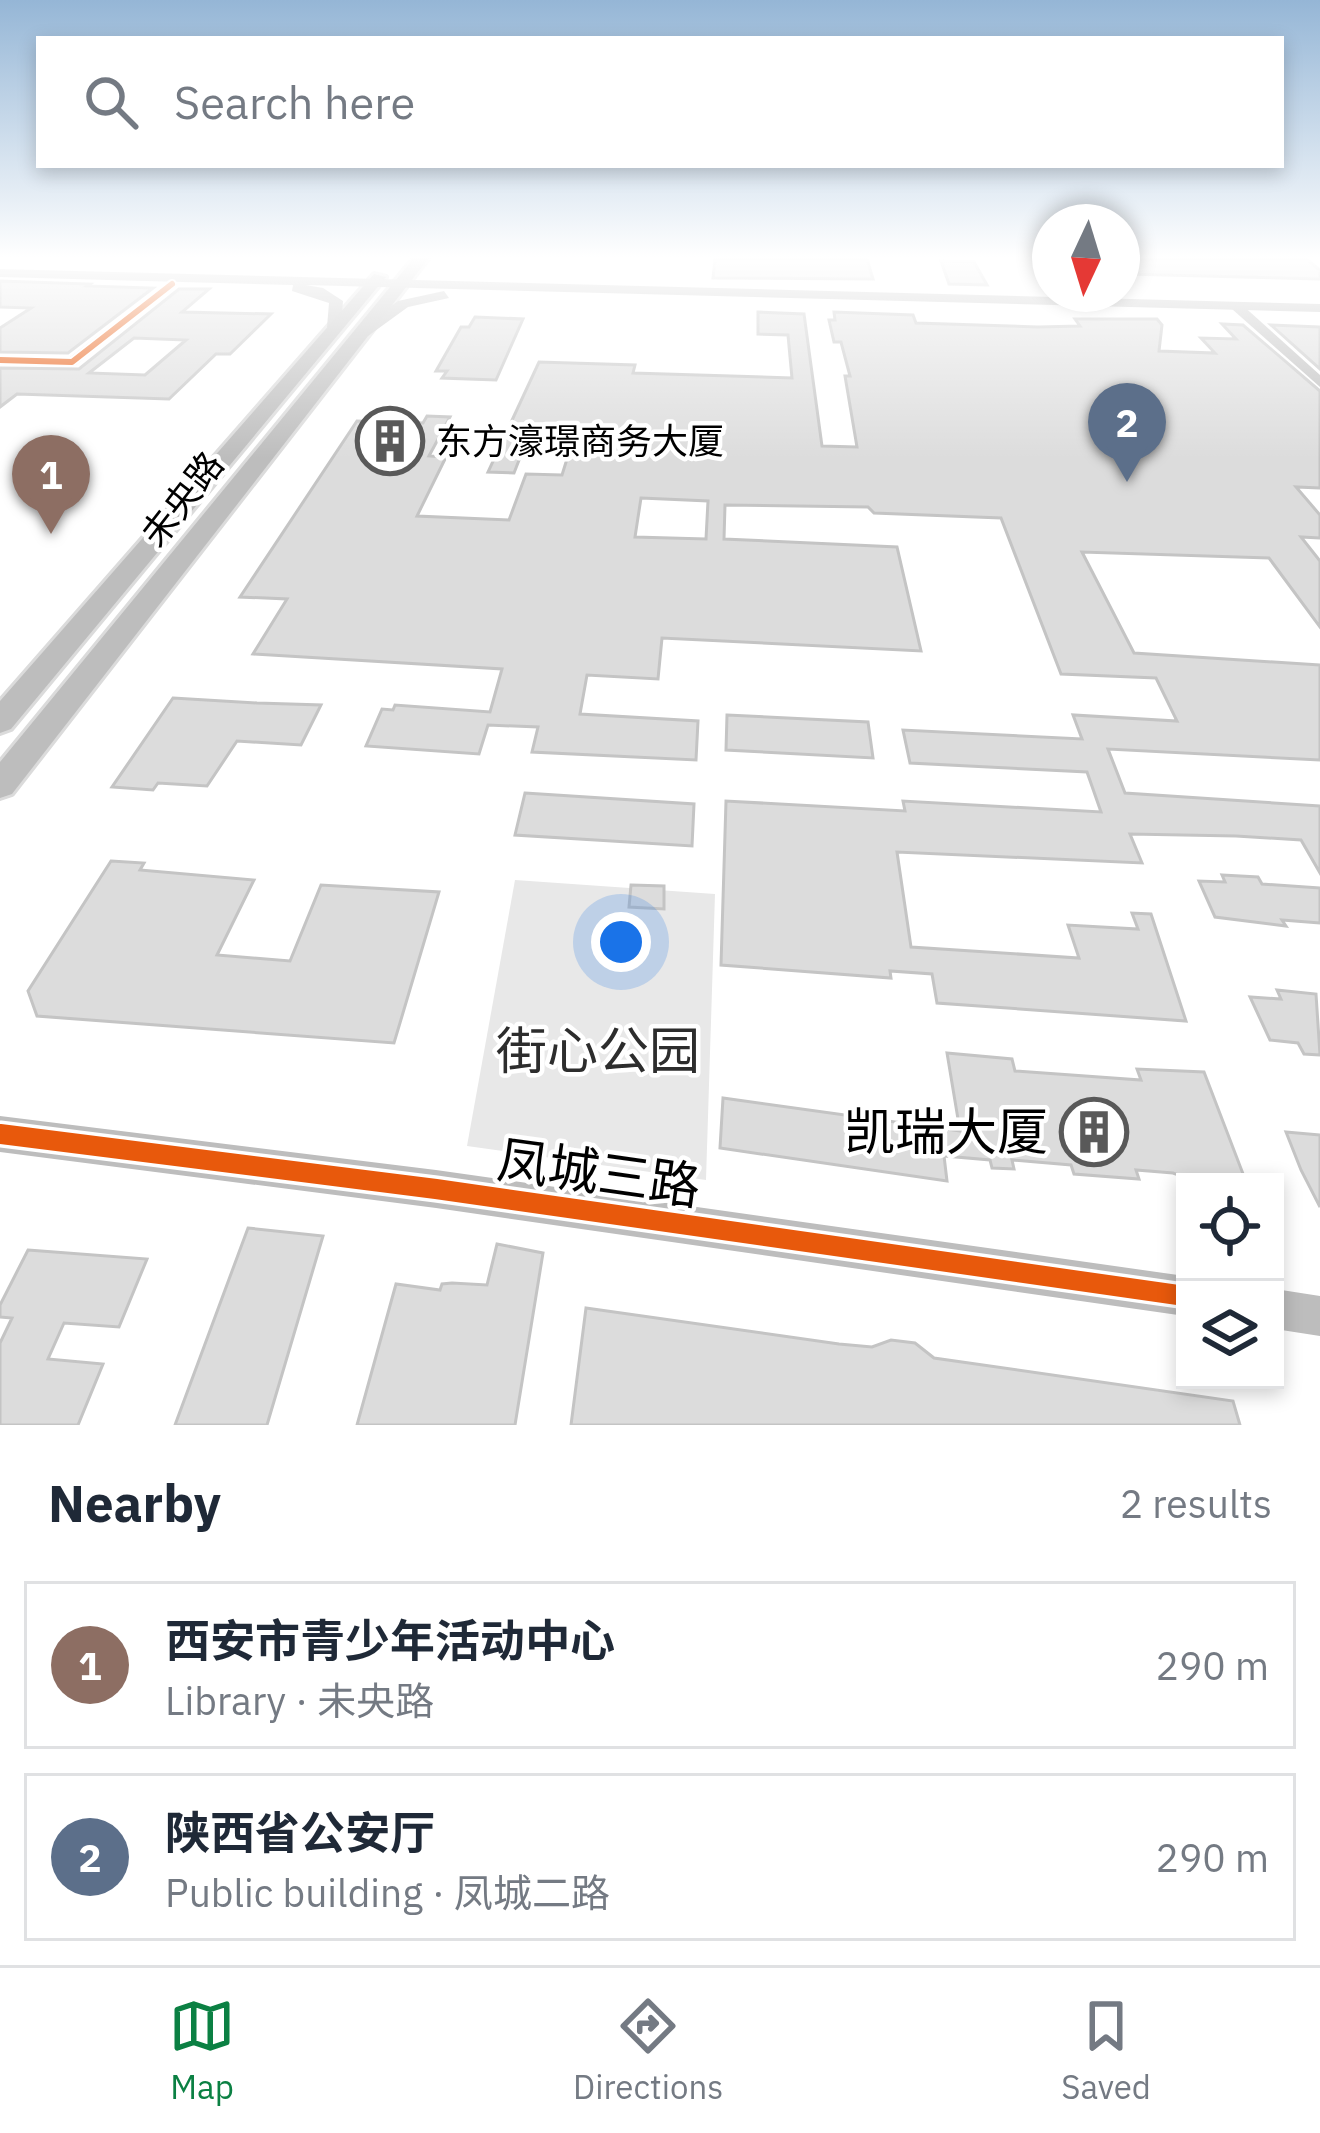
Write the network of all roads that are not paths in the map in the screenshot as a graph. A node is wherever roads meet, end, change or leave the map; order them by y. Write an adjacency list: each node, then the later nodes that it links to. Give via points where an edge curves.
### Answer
1 (119, 326): 7 (street, via 72,362)
2 (367, 326): 6 (main road, 未央路)
3 (375, 326): 6 (main road)
4 (1256, 326): 8 (street)
5 (334, 327): 9 (main road, 未央路)
6 (363, 334): 10 (main road, 未央路)
7 (0, 360)
8 (1320, 383)
9 (0, 721)
10 (0, 785)
11 (0, 1134): 12 (street, 凤城三路)
12 (1176, 1295)
13 (1284, 1310): 14 (street)
14 (1320, 1316)

